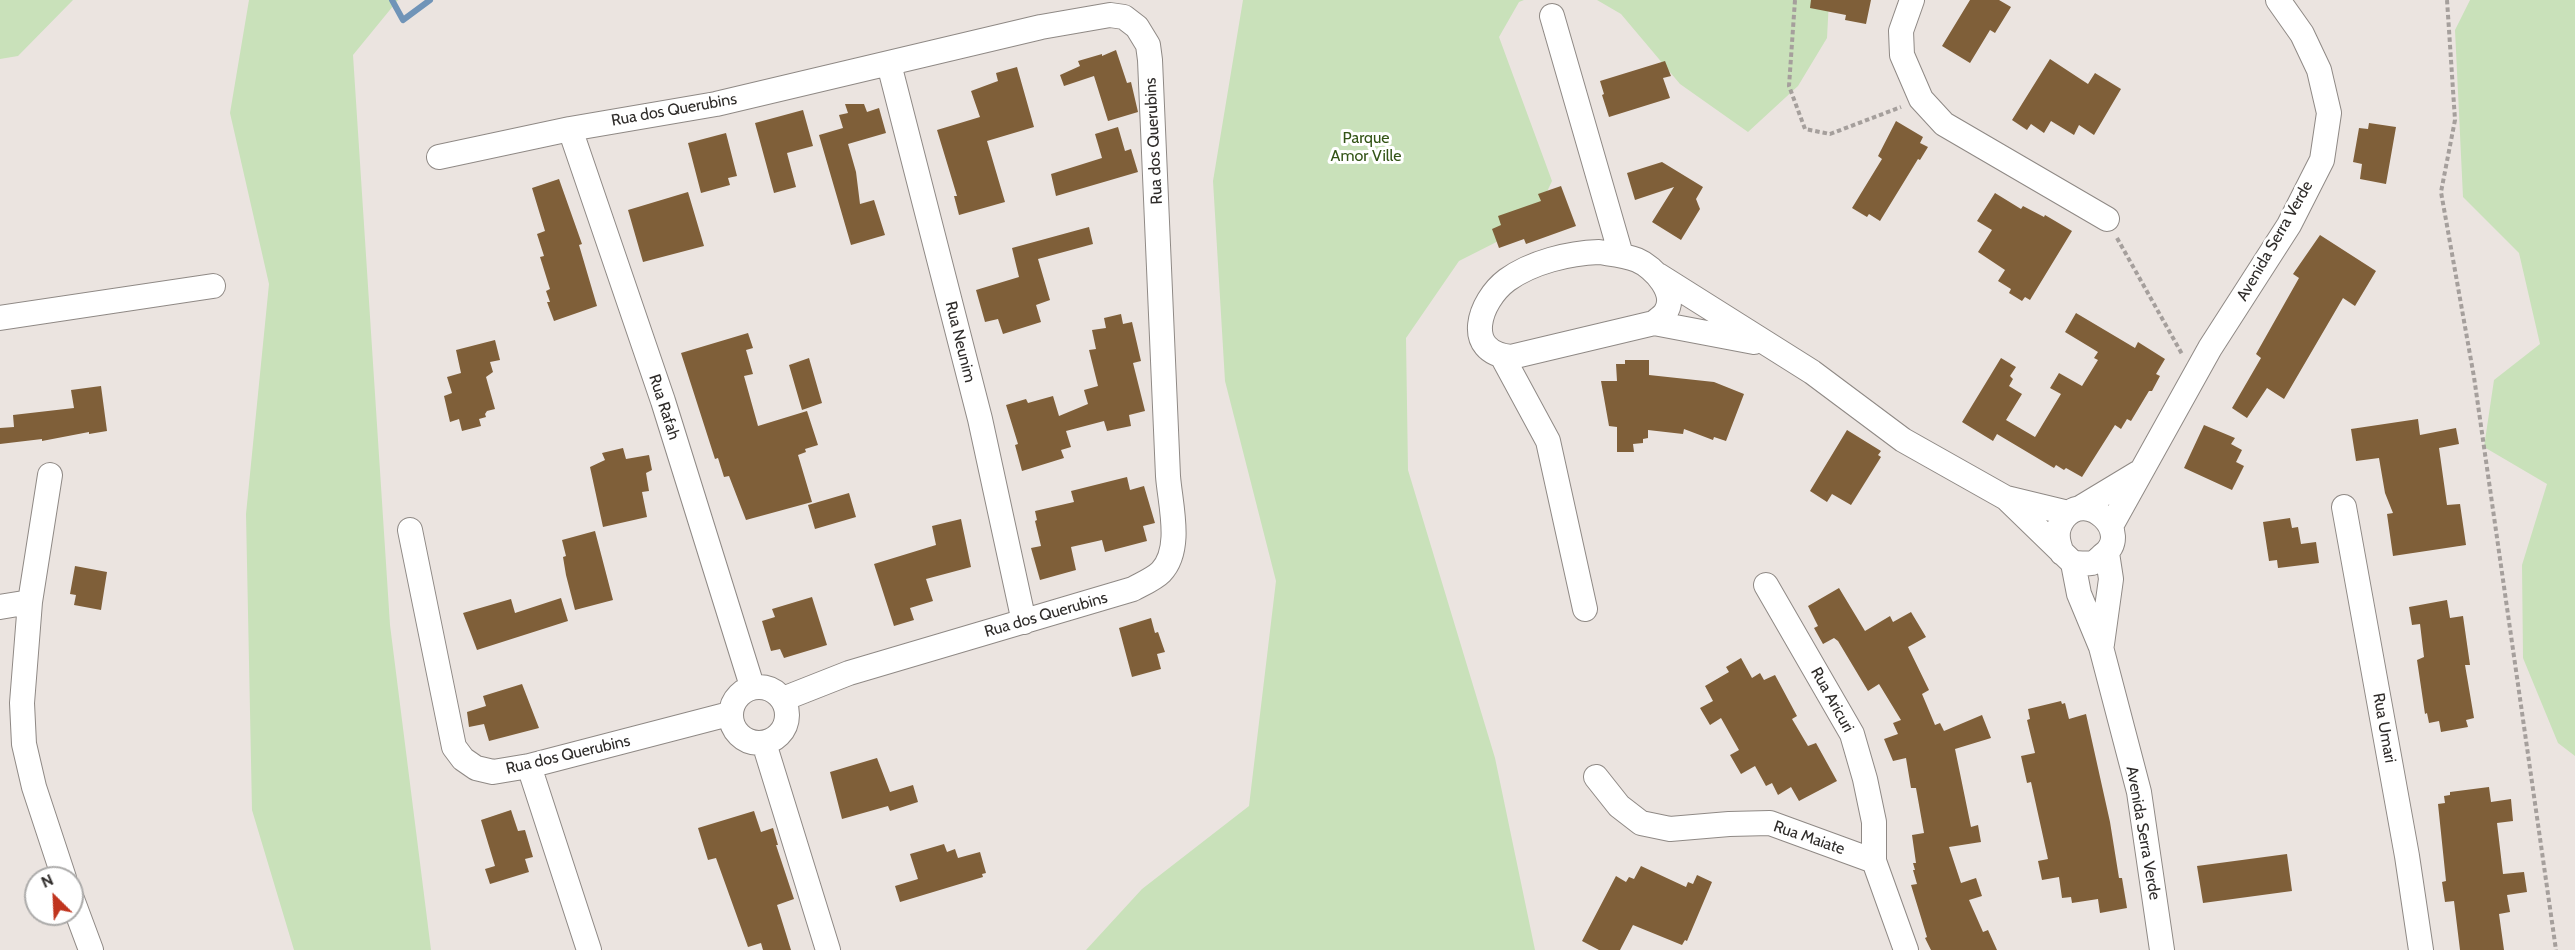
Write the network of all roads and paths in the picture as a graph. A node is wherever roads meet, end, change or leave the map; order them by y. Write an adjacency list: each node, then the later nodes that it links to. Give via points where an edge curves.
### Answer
1 (1795, 0): 7 (path, via 1789,86 1805,129 1830,134)
2 (1911, 0): 7 (street, via 1901,31 1902,55)
3 (2278, 0): 18 (street, Avenida Serra Verde, via 2302,34 2319,70 2329,113 2322,160 2289,225)
4 (2447, 0): 49 (path, via 2455,120 2441,192 2474,377)
5 (1552, 16): 11 (street)
6 (890, 64): 8 (street, Rua dos Querubins, via 716,104); 32 (street, Rua Neunim, via 980,419); 32 (street, Rua dos Querubins, via 1041,27 1110,15 1124,17 1137,27 1148,45 1173,531 1170,555 1160,573 1133,589)
7 (1921, 99): 10 (street, via 1944,124)
8 (570, 129): 9 (street, Rua dos Querubins); 34 (street, Rua Rafah, via 663,401)
9 (439, 156)
10 (2107, 219): 18 (path)
11 (1622, 255): 12 (street, via 1639,260); 17 (street, via 1574,253 1508,279 1489,297 1479,318 1482,340 1489,350)
12 (1658, 275): 15 (street, via 1668,305); 16 (street)
13 (213, 286): 14 (street)
14 (0, 318)
15 (1654, 323): 16 (street); 17 (street)
16 (1765, 344): 21 (street, via 1812,372 1903,440)
17 (1502, 356): 31 (street, via 1548,441)
18 (2194, 376): 19 (street, Avenida Serra Verde)
19 (2140, 472): 23 (street, Avenida Serra Verde); 24 (street, Avenida Serra Verde)
20 (50, 475): 29 (street)
21 (2006, 498): 23 (street); 27 (street)
22 (2344, 507): 48 (street, Rua Umari)
23 (2074, 511): 24 (street, via 2093,509 2104,515); 27 (street, via 2059,525 2056,539)
24 (2111, 526): 26 (street, via 2113,540)
25 (410, 530): 38 (street, Rua dos Querubins, via 454,747 476,768 493,772)
26 (2107, 553): 27 (street, via 2093,562); 33 (street, Avenida Serra Verde, via 2111,579)
27 (2067, 558): 33 (street, Avenida Serra Verde)
28 (1766, 585): 40 (street, Rua Aricuri, via 1852,734 1874,822)
29 (30, 602): 30 (street); 41 (street, via 22,704 24,744)
30 (0, 607)
31 (1585, 609)
32 (1024, 622): 35 (street, Rua dos Querubins, via 849,673)
33 (2101, 647): 47 (street, Avenida Serra Verde, via 2139,792)
34 (752, 687): 35 (street, via 769,687); 36 (street, via 736,697)
35 (783, 699): 37 (street, via 788,712 786,726)
36 (729, 714): 37 (street, via 734,731 747,742); 38 (street, Rua dos Querubins)
37 (764, 744): 45 (street)
38 (530, 766): 44 (street)
39 (1596, 777): 40 (street, Rua Maiate, via 1619,806 1641,823 1670,829 1770,823)
40 (1874, 861): 46 (street)
41 (60, 866)
42 (82, 926): 43 (street)
43 (91, 950)
44 (589, 950)
45 (828, 950)
46 (1906, 950)
47 (2162, 950)
48 (2421, 950)
49 (2556, 950)

